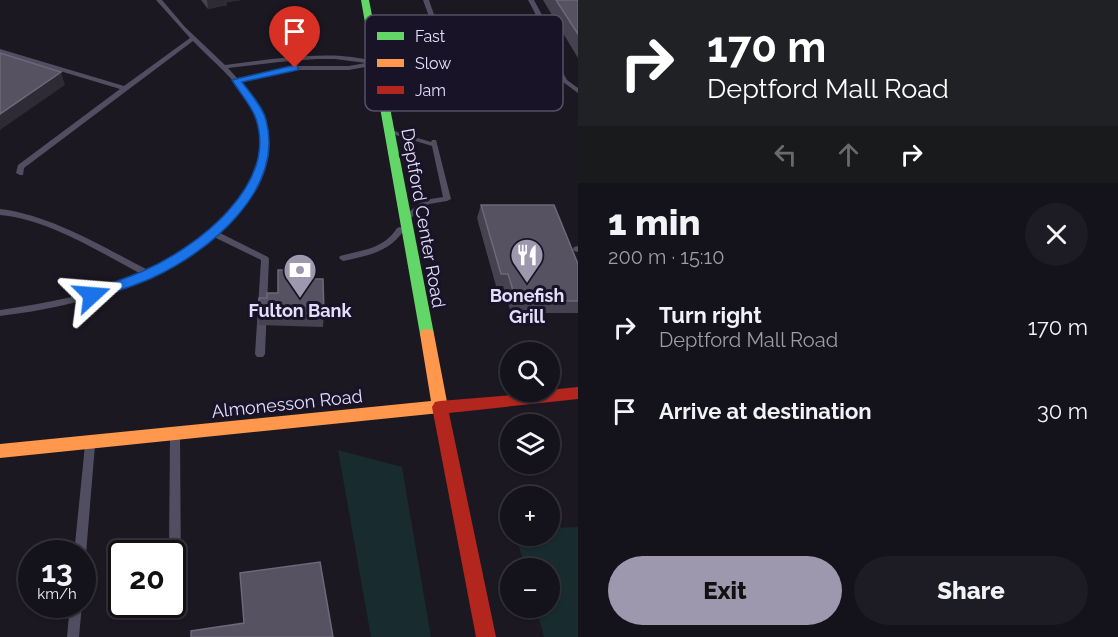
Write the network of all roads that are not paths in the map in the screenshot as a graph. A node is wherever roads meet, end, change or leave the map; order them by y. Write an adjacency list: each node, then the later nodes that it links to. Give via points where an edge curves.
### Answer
1 (159, 0): 8 (lane)
2 (365, 0): 5 (main road, Deptford Center Road)
3 (426, 0): 6 (lane)
4 (531, 0): 7 (lane)
5 (368, 15)
6 (431, 15)
7 (539, 15)
8 (192, 38): 12 (lane); 15 (lane)
9 (0, 51): 15 (lane)
10 (365, 60): 12 (lane, via 318,58)
11 (365, 65): 14 (lane, via 295,68)
12 (224, 68): 14 (lane)
13 (563, 76): 16 (lane)
14 (237, 80): 22 (lane, via 261,118 263,161 243,202)
15 (125, 87): 19 (lane, via 21,167)
16 (578, 91)
17 (385, 111): 18 (main road, Deptford Center Road)
18 (389, 131): 21 (main road, Deptford Center Road); 21 (lane, via 435,143 447,199 427,202)
19 (20, 173)
20 (0, 212): 24 (lane, via 10,211 61,231)
21 (405, 220): 23 (lane, via 396,240 370,253); 28 (main road, Deptford Center Road)
22 (213, 232): 24 (lane); 26 (lane, via 265,259)
23 (343, 258)
24 (149, 274): 25 (lane, via 52,306)
25 (0, 313)
26 (260, 354)
27 (578, 393): 28 (main road, Almonesson Road)
28 (440, 407): 29 (main road, Almonesson Road); 36 (main road, Deptford Center Road)
29 (175, 433): 30 (main road, Almonesson Road); 33 (lane)
30 (91, 441): 31 (main road, Almonesson Road); 32 (lane)
31 (0, 451)
32 (81, 540)
33 (175, 540)
34 (75, 618): 35 (lane)
35 (73, 637)
36 (486, 637)

